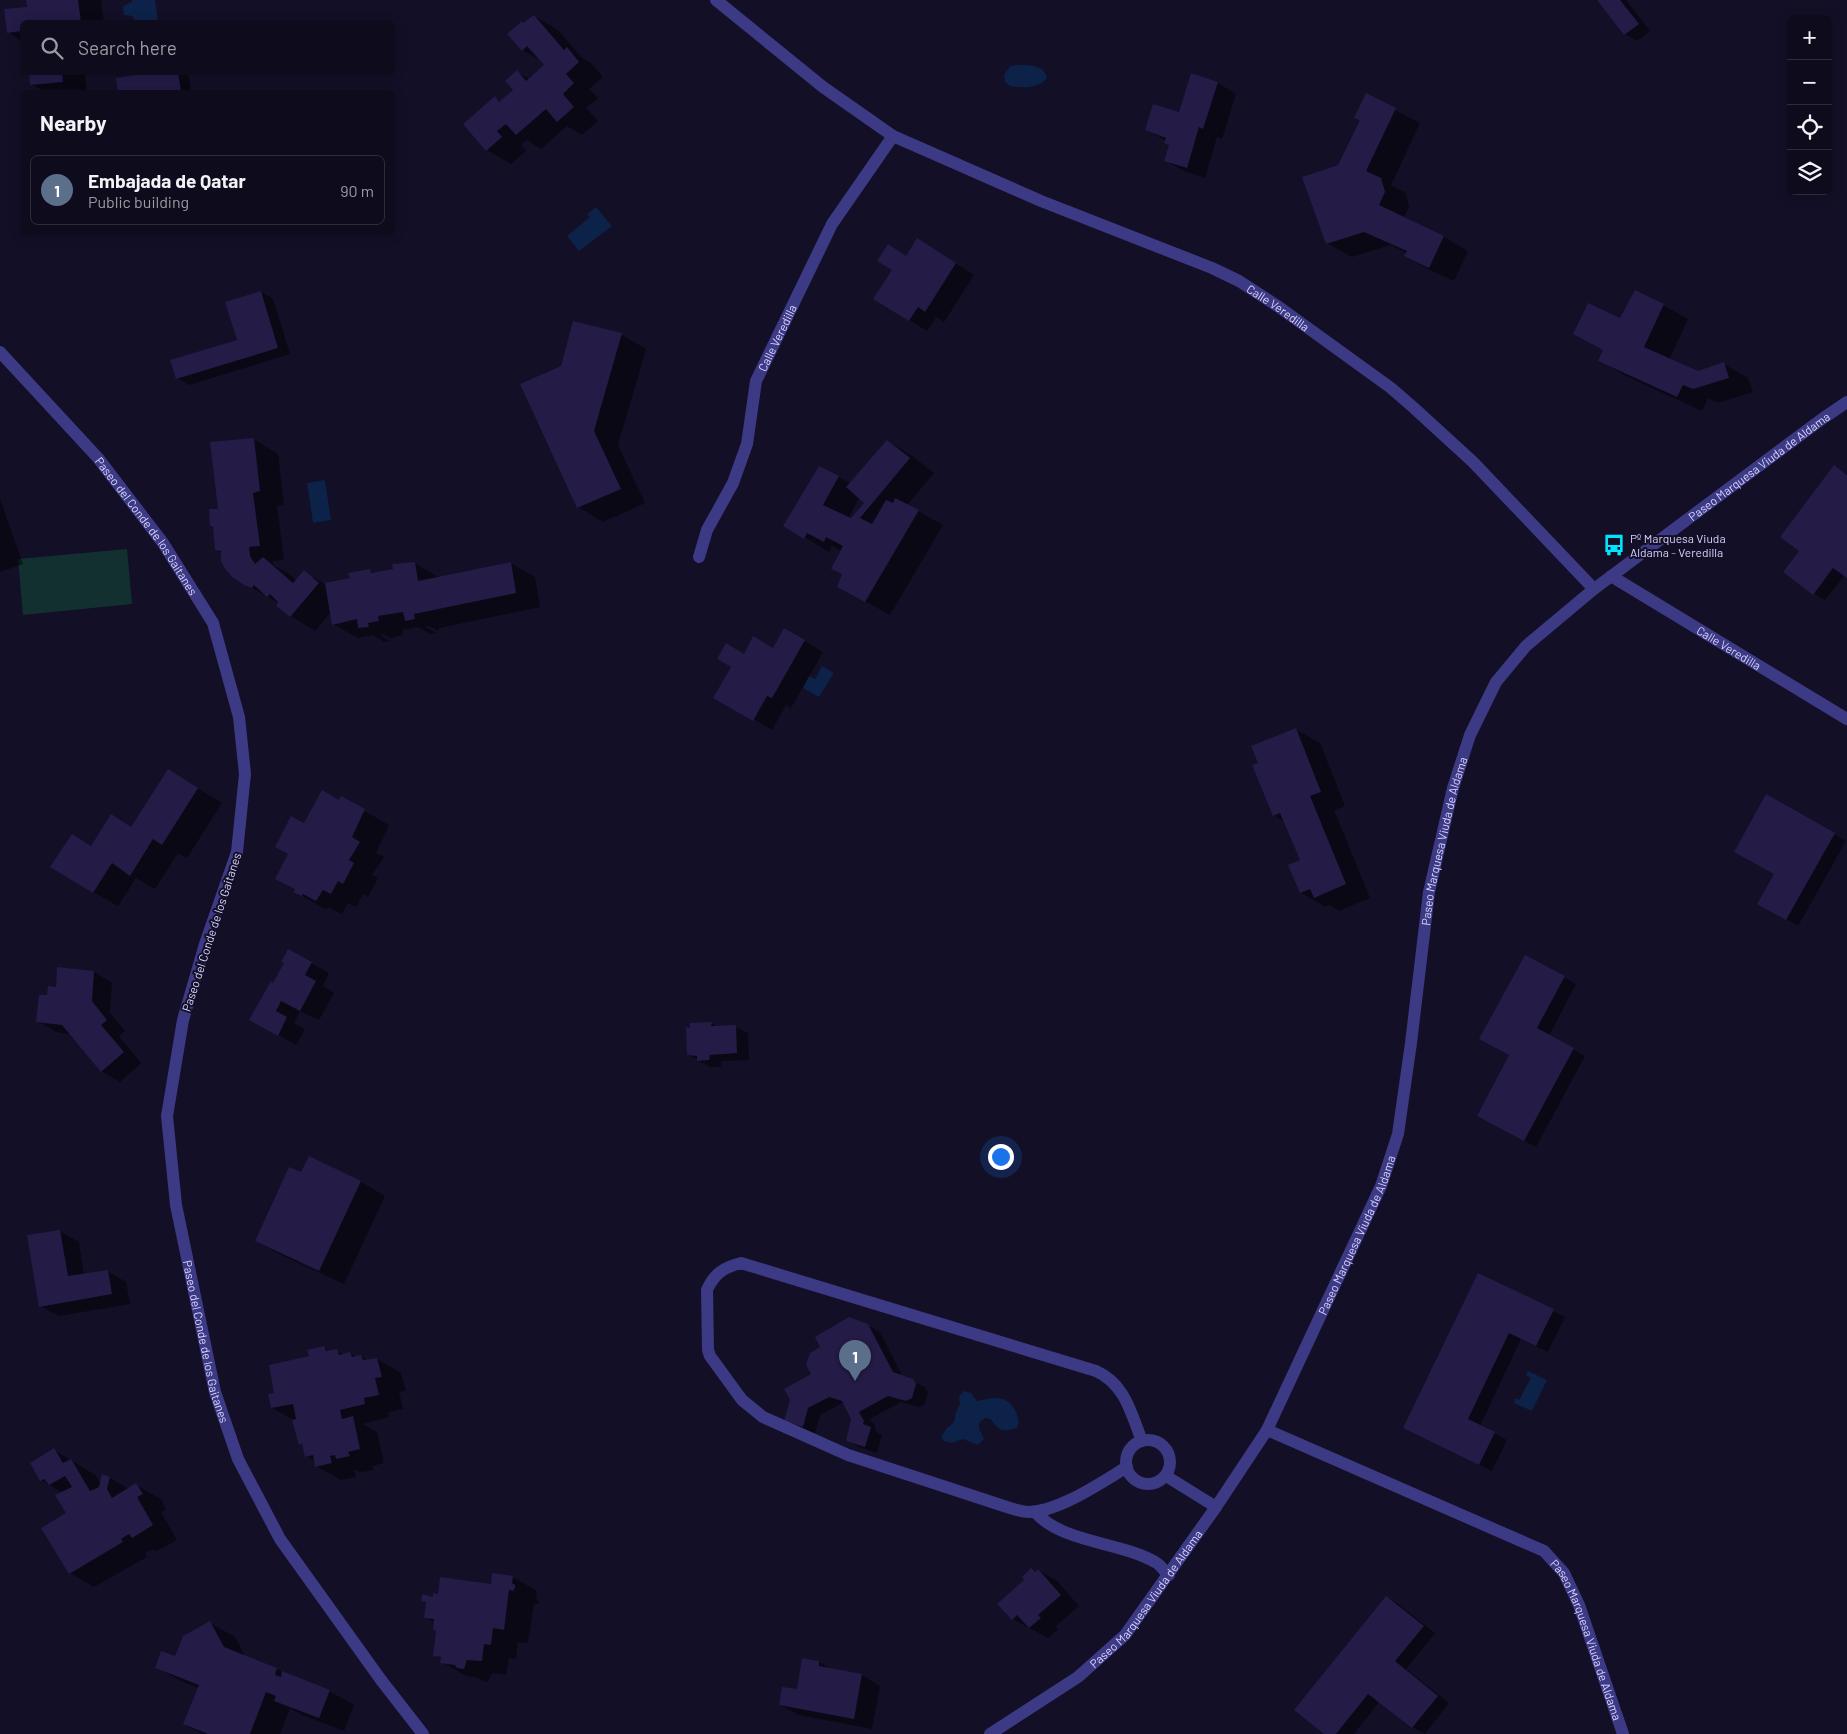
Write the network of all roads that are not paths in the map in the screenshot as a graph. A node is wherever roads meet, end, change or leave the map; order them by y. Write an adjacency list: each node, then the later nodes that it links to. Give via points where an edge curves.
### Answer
1 (716, 0): 2 (street, Calle Veredilla, via 823,87)
2 (893, 136): 5 (street, Calle Veredilla, via 832,224 756,381 747,444 732,483 707,530); 7 (street, Calle Veredilla, via 1041,201 1212,268 1258,293 1392,388 1473,462)
3 (0, 352): 16 (street, Paseo del Conde de los Gaitanes, via 98,458 163,543 213,624 239,717 245,774 237,852 183,1020 168,1106 176,1205 215,1392 238,1459 280,1539)
4 (1847, 402): 6 (street, Paseo Marquesa Viuda de Aldama)
5 (699, 557)
6 (1611, 576): 7 (street, Paseo Marquesa Viuda de Aldama); 8 (street, Calle Veredilla)
7 (1594, 589): 9 (street, Paseo Marquesa Viuda de Aldama, via 1526,646 1496,682 1470,735 1452,788 1429,892 1398,1134 1381,1186)
8 (1847, 719)
9 (1267, 1430): 13 (street, Paseo Marquesa Viuda de Aldama); 18 (street, Paseo Marquesa Viuda de Aldama, via 1544,1551 1564,1573 1579,1605)
10 (1142, 1441): 11 (street, via 1129,1451); 12 (street, via 1160,1443 1166,1450 1170,1467); 14 (street, via 1123,1394 1107,1376 1096,1371 741,1263 729,1266 711,1282 707,1290 710,1356 742,1400 763,1417 848,1455 1010,1508)
11 (1127, 1467): 12 (street, via 1135,1481 1143,1484 1152,1484); 14 (street, via 1076,1497)
12 (1166, 1476): 13 (street)
13 (1216, 1507): 15 (street, Paseo Marquesa Viuda de Aldama)
14 (1036, 1512): 15 (street, via 1066,1532 1156,1562)
15 (1169, 1575): 17 (street, Paseo Marquesa Viuda de Aldama, via 1125,1635 1078,1677)
16 (423, 1734)
17 (990, 1734)
18 (1623, 1734)

